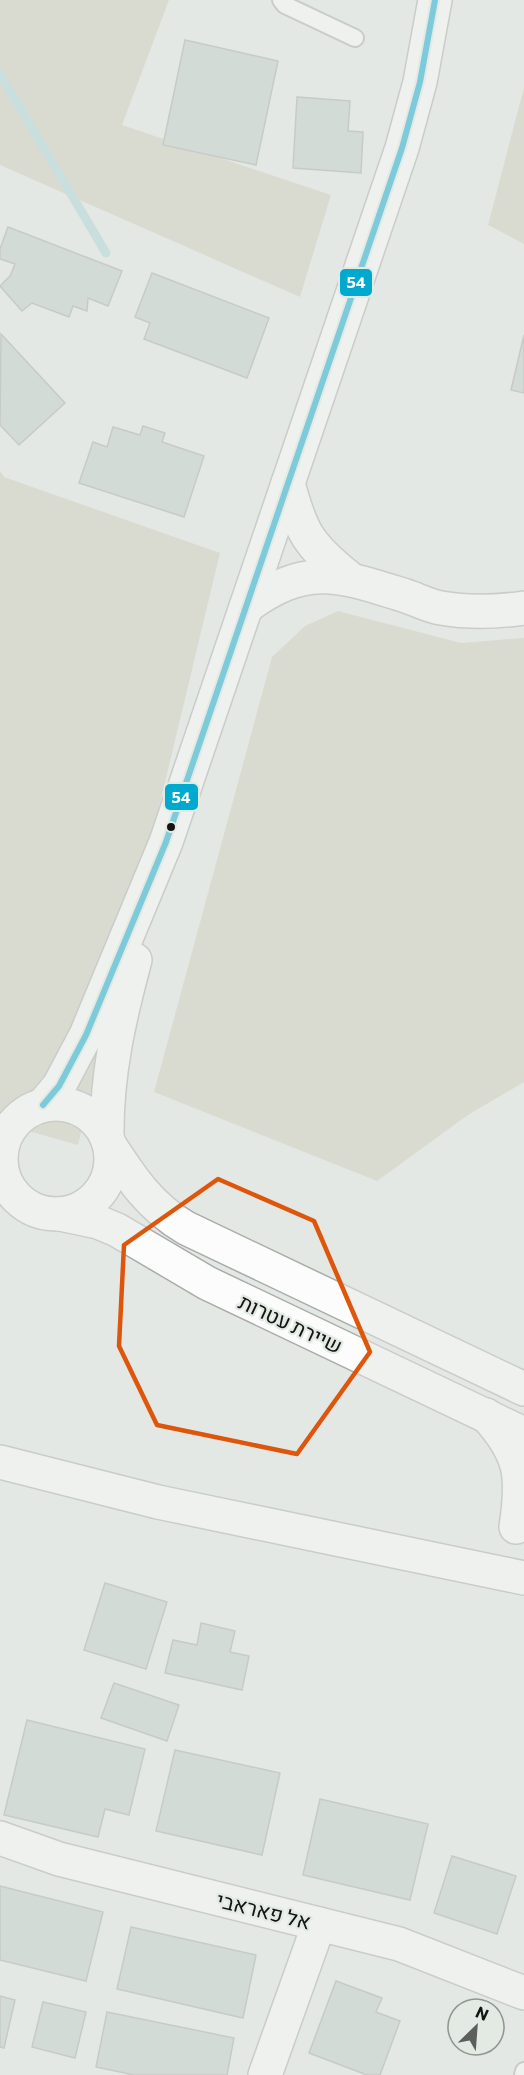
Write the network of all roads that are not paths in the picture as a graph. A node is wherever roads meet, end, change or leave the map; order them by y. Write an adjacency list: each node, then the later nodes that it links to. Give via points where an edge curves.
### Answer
1 (281, 0): 3 (lane)
2 (435, 0): 4 (street, via 420,82 402,148)
3 (355, 38)
4 (288, 483): 5 (street, via 302,531 313,547); 6 (street)
5 (348, 577): 6 (street, via 321,576 283,584); 7 (street, via 439,608 486,612)
6 (246, 607): 8 (street)
7 (524, 608)
8 (166, 842): 9 (street, via 86,1035 59,1086); 10 (street, via 117,1028 106,1102)
9 (24, 1111): 10 (street, via 63,1104 88,1114); 11 (street, via 4,1137 0,1154)
10 (108, 1141): 12 (street, via 111,1166 105,1184 79,1210); 13 (street, שיירת עטרות, via 136,1187 162,1214)
11 (6, 1190): 12 (street, via 40,1212)
12 (60, 1214): 14 (street, שיירת עטרות, via 117,1230 207,1283)
13 (519, 1385)
14 (486, 1415): 15 (street, שיירת עטרות); 17 (street, via 504,1435 520,1468)
15 (524, 1434)
16 (0, 1462): 18 (street, via 158,1502)
17 (520, 1521): 18 (street)
18 (509, 1574)
19 (0, 1838): 20 (street, אל פאראבי, via 59,1859)
20 (319, 1924): 21 (street, אל פאראבי, via 399,1944); 22 (street)
21 (524, 1993)
22 (265, 2075)

